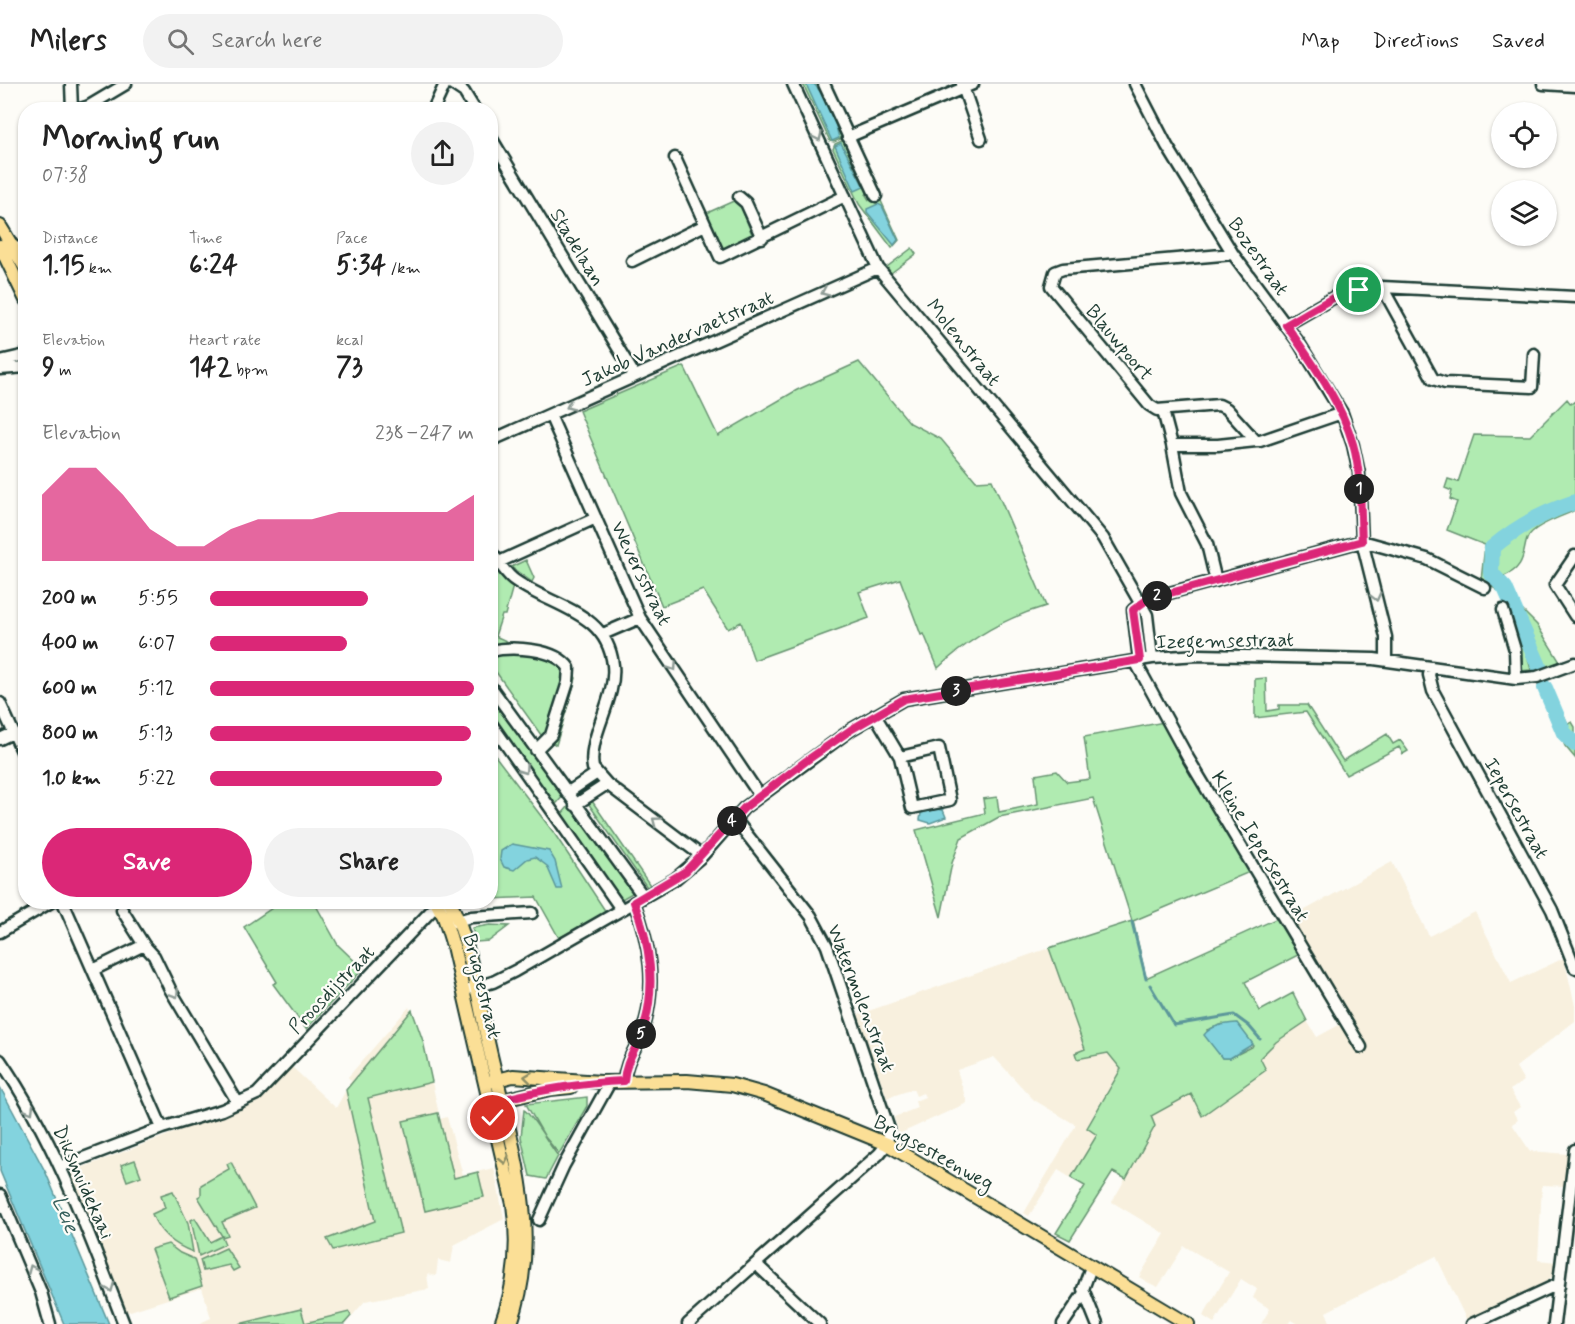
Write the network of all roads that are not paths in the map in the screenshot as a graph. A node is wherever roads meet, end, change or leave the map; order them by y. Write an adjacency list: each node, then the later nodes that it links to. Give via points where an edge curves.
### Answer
1 (71, 84): 11 (street)
2 (126, 84): 12 (street)
3 (445, 84): 13 (street)
4 (452, 84): 14 (street)
5 (793, 84): 19 (street, Molenstraat, one-way to 19)
6 (824, 84): 15 (street)
7 (1135, 84): 26 (street, Bozestraat, via 1167,146)
8 (1544, 84): 10 (street)
9 (966, 85): 15 (street); 16 (street)
10 (1575, 86)
11 (72, 102)
12 (100, 102)
13 (437, 102)
14 (470, 102)
15 (848, 137): 20 (street)
16 (981, 139)
17 (498, 149): 38 (street, Stadelaan)
18 (675, 158): 22 (street)
19 (845, 196): 24 (street); 29 (street, Molenstraat)
20 (876, 196)
21 (739, 197): 24 (street, via 746,203)
22 (705, 225): 24 (street, via 720,257); 27 (street)
23 (0, 226): 25 (main road)
24 (762, 238)
25 (8, 247): 28 (main road)
26 (1233, 255): 32 (street, Bozestraat); 39 (street, Blauwpoort, via 1063,269 1052,279 1054,293 1149,405)
27 (632, 261)
28 (18, 263)
29 (878, 268): 38 (street, Jakob Vandervaetstraat, one-way to 38); 51 (street, Molenstraat, via 1103,538)
30 (1382, 287): 31 (street); 32 (street, via 1338,295); 33 (street, via 1433,379 1445,383 1532,387)
31 (1575, 297)
32 (1286, 325): 40 (street, Bozestraat)
33 (1534, 354)
34 (18, 357): 35 (street)
35 (0, 361)
36 (18, 367): 37 (street)
37 (0, 369)
38 (635, 376): 41 (street, Jakob Vandervaetstraat, one-way to 41)
39 (1163, 411): 43 (street, via 1219,405); 44 (street)
40 (1342, 414): 43 (street); 46 (street, Bozestraat, via 1359,473)
41 (550, 415): 42 (street, Jakob Vandervaetstraat); 45 (street, Weversstraat)
42 (498, 438)
43 (1256, 441): 44 (street)
44 (1172, 445): 49 (street, via 1181,493 1207,544)
45 (596, 518): 48 (street); 54 (street, Weversstraat)
46 (1362, 541): 49 (street); 50 (street, via 1427,559); 58 (street, Bozestraat, one-way to 58, via 1386,637)
47 (1575, 555): 53 (street, via 1555,585)
48 (499, 562): 55 (street, via 513,579 585,617)
49 (1216, 580): 51 (street)
50 (1485, 588)
51 (1141, 603): 57 (street, Molenstraat, via 1147,615); 59 (street, via 1133,610)
52 (1503, 610): 62 (street, via 1515,650)
53 (1575, 616)
54 (640, 618): 55 (street); 74 (street, Weversstraat, one-way to 74)
55 (603, 634): 72 (street, via 610,646 614,672 593,753)
56 (498, 651): 70 (street, via 530,650 560,658 569,668 551,735)
57 (1152, 658): 58 (street, Izegemsestraat, via 1260,654); 59 (street, Izegemsestraat)
58 (1386, 660): 61 (street, Izegemsestraat)
59 (1137, 661): 65 (street, Izegemsestraat, via 904,699); 93 (street, Kleine Iepersestraat, via 1188,758)
60 (1575, 663): 62 (street, Izegemsestraat)
61 (1431, 667): 62 (street, Izegemsestraat); 90 (street, Iepersestraat, via 1433,691 1552,910)
62 (1516, 680)
63 (498, 697): 70 (street)
64 (0, 702): 66 (street)
65 (875, 715): 71 (street); 74 (street, Izegemsestraat)
66 (13, 733): 68 (street); 69 (street)
67 (498, 733): 76 (street, one-way to 76)
68 (0, 738)
69 (18, 743)
70 (536, 750): 75 (street)
71 (900, 757): 71 (street, via 912,812 951,804 939,748)
72 (597, 773): 73 (street); 75 (street)
73 (607, 784): 75 (street); 78 (street, one-way to 73)
74 (760, 796): 77 (street, Izegemsestraat)
75 (571, 799): 76 (street); 79 (street)
76 (554, 811): 84 (street)
77 (734, 818): 78 (street, Izegemsestraat); 101 (street, Watermolenstraat, via 811,916 827,946 889,1124)
78 (702, 856): 79 (street, Izegemsestraat, via 675,879)
79 (639, 899): 84 (street, Izegemsestraat); 96 (street, via 651,981 643,1030 625,1066)
80 (39, 909): 88 (street)
81 (66, 909): 91 (street)
82 (434, 909): 99 (street, Proosdijstraat, via 257,1094)
83 (447, 909): 87 (main road, Brugsestraat)
84 (621, 909): 92 (street, Izegemsestraat, via 515,971)
85 (122, 910): 89 (street)
86 (532, 913): 87 (street)
87 (453, 922): 92 (main road, Brugsestraat)
88 (0, 932)
89 (144, 945): 91 (street); 99 (street, one-way to 99)
90 (1575, 968)
91 (93, 970): 100 (street)
92 (469, 989): 95 (main road, Brugsestraat)
93 (1361, 1047)
94 (0, 1060): 103 (street, Diksmuidekaai, one-way to 103)
95 (491, 1081): 97 (main road, Brugsesteenweg, one-way to 95, via 513,1076); 98 (main road, Brugsestraat)
96 (624, 1081): 97 (main road, Brugsesteenweg); 101 (main road, Brugsesteenweg, via 732,1085)
97 (606, 1082): 98 (main road, Brugsesteenweg, via 550,1089); 105 (street)
98 (496, 1102): 112 (main road, one-way to 112, via 517,1230 514,1281); 113 (main road, via 520,1177 525,1227 523,1277)
99 (238, 1103): 100 (street, Proosdijstraat)
100 (162, 1128): 103 (street, Proosdijstraat)
101 (886, 1144): 106 (street); 107 (main road, Brugsesteenweg)
102 (1575, 1150): 108 (street)
103 (60, 1167): 111 (street, Diksmuidekaai, one-way to 111)
104 (0, 1196): 110 (street, one-way to 104, via 38,1285)
105 (539, 1220)
106 (757, 1265): 114 (street); 115 (street)
107 (1092, 1267): 109 (street); 118 (main road, Brugsesteenweg)
108 (1559, 1286): 119 (street); 120 (street)
109 (1084, 1293): 116 (street); 117 (street)
110 (50, 1324)
111 (124, 1324)
112 (501, 1324)
113 (510, 1324)
114 (688, 1324)
115 (820, 1324)
116 (1063, 1324)
117 (1097, 1324)
118 (1188, 1324)
119 (1472, 1324)
120 (1554, 1324)

